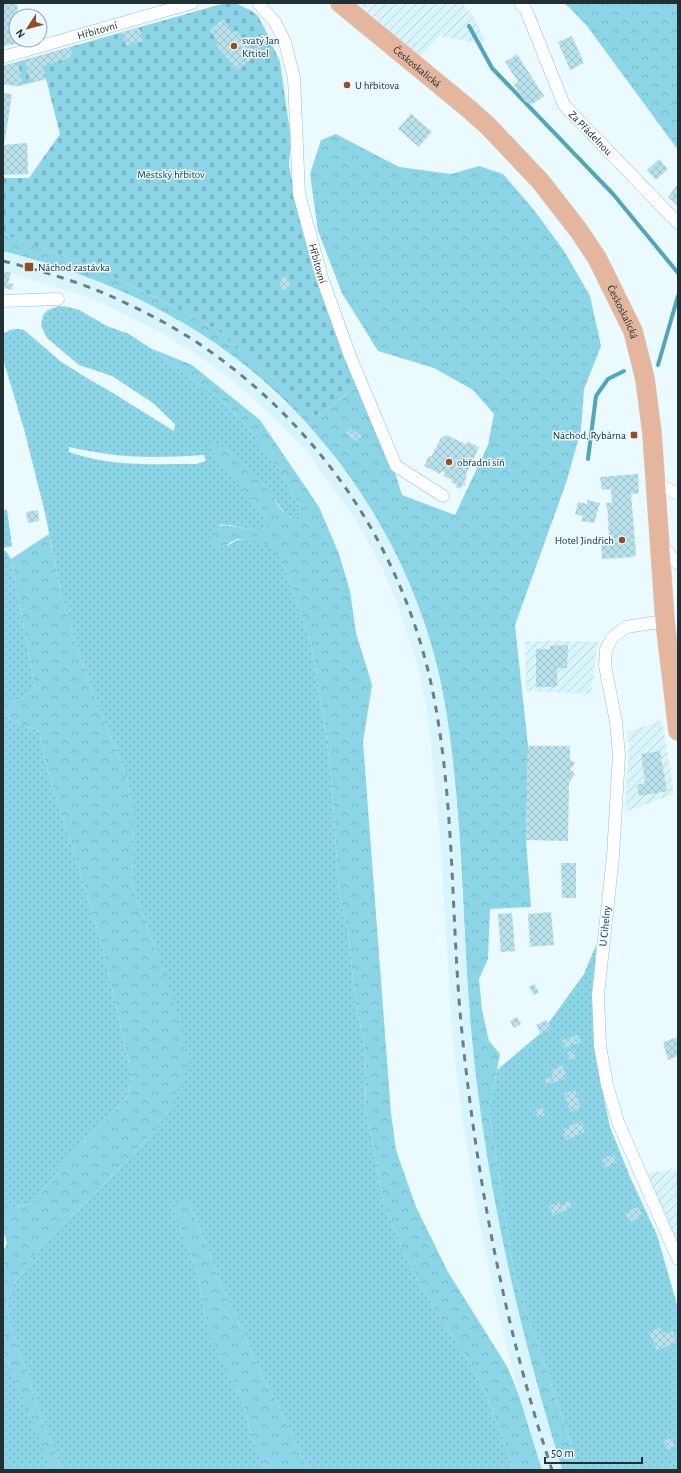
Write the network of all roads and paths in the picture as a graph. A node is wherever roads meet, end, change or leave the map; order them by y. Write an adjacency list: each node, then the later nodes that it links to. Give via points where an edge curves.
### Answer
1 (192, 3): 5 (street, Hřbitovní)
2 (258, 3): 11 (street, Hřbitovní, via 275,22 285,42 294,78 299,194 322,278 350,356 396,466)
3 (340, 3): 9 (main road, Českoskalická, via 488,126 542,182 597,258 633,331 645,379)
4 (520, 3): 6 (street, Za Přádelnou, via 526,10 564,104)
5 (3, 57)
6 (678, 223)
7 (58, 299): 8 (street)
8 (3, 301)
9 (655, 483): 10 (street); 12 (main road, Českoskalická)
10 (678, 494)
11 (443, 496)
12 (660, 543): 13 (street); 14 (main road, Českoskalická)
13 (678, 564)
14 (665, 621): 15 (main road, Českoskalická); 16 (street, U Cihelny, via 626,627 612,638 606,650 605,666 616,722 619,755 613,856 598,995 600,1046 611,1102)
15 (678, 731)
16 (678, 1259)

